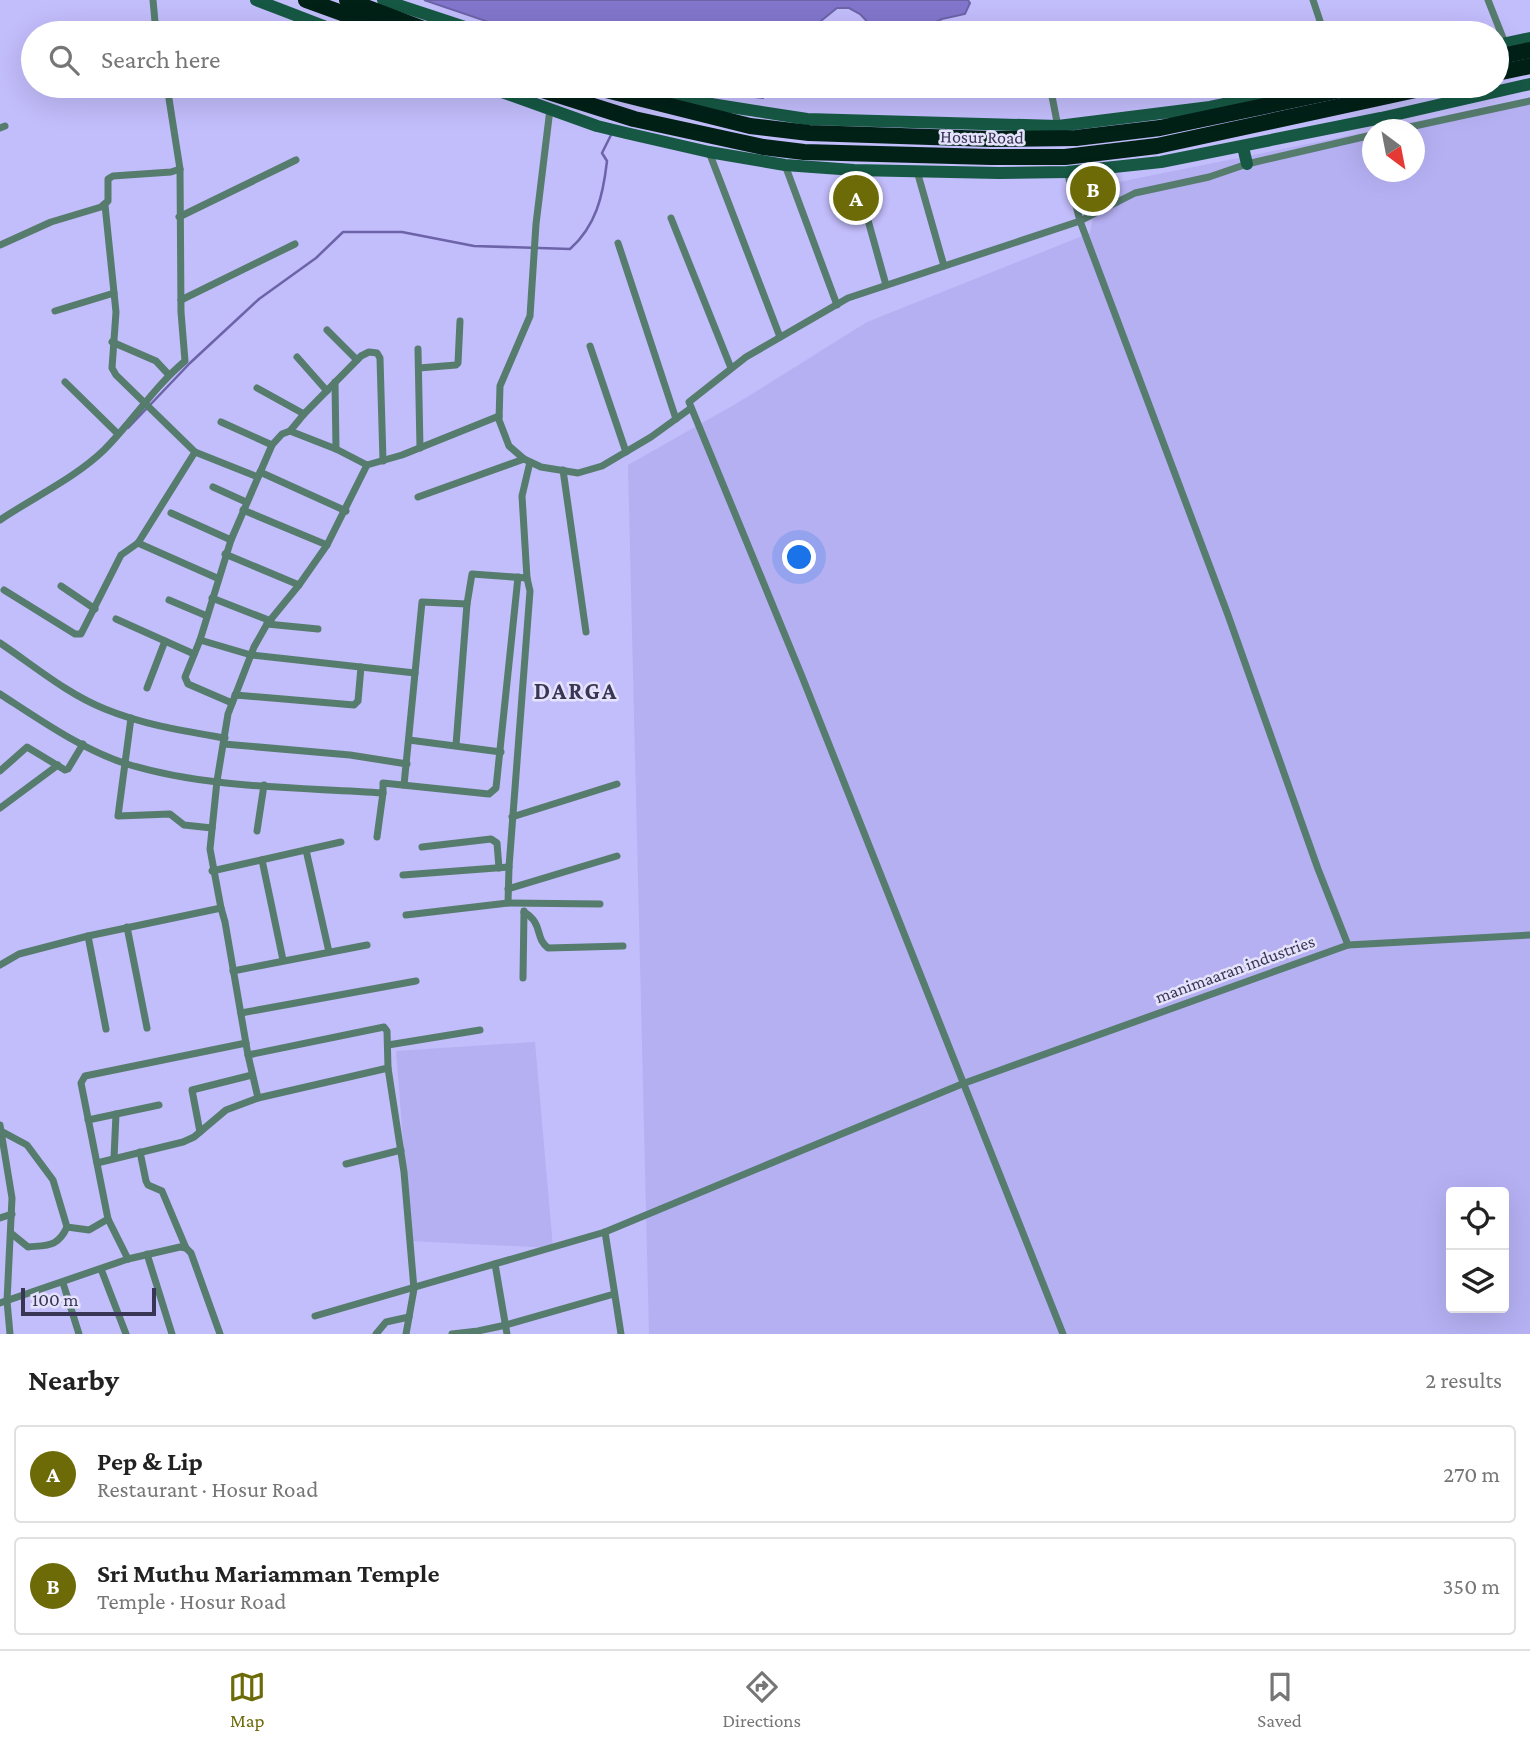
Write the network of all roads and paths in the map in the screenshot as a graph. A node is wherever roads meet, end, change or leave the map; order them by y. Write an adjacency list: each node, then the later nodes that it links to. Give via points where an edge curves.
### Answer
1 (153, 0): 8 (street)
2 (256, 0): 9 (street)
3 (306, 0): 10 (highway)
4 (347, 0): 11 (highway)
5 (383, 0): 12 (street)
6 (1313, 0): 13 (street)
7 (1488, 0): 14 (street)
8 (155, 21)
9 (311, 21)
10 (364, 21)
11 (403, 21)
12 (447, 21)
13 (1320, 21)
14 (1493, 21)
15 (1530, 38): 16 (street)
16 (1509, 45)
17 (1509, 49): 18 (highway)
18 (1530, 50)
19 (1530, 66): 20 (highway)
20 (1509, 70)
21 (1530, 84): 22 (street)
22 (1509, 89)
23 (169, 98): 46 (street)
24 (519, 98): 34 (street)
25 (556, 98): 35 (highway, Hosur Road)
26 (634, 98): 38 (highway, Hosur Road, via 750,126 809,133 990,139)
27 (691, 98): 38 (street, via 807,119)
28 (1052, 98): 38 (street)
29 (1254, 98): 38 (street)
30 (1303, 98): 38 (highway, Hosur Road, via 1160,128)
31 (1379, 98): 43 (highway, Hosur Road)
32 (1466, 98): 40 (street)
33 (1530, 101): 36 (street)
34 (550, 109): 35 (street); 80 (street, via 530,316 500,387)
35 (600, 118): 37 (highway, Hosur Road)
36 (1425, 124)
37 (630, 126): 41 (street); 43 (highway, Hosur Road, via 804,152 991,157)
38 (1059, 132)
39 (1362, 138): 44 (street)
40 (1243, 147): 43 (street, via 1128,167); 44 (street)
41 (709, 152): 45 (street); 64 (street)
42 (296, 160): 50 (street)
43 (1066, 164): 48 (street); 52 (street)
44 (1247, 164): 52 (street, via 1135,193)
45 (785, 165): 47 (street); 60 (street)
46 (180, 169): 49 (street, via 113,176 108,179); 50 (street)
47 (853, 170): 48 (street); 57 (street)
48 (917, 170): 56 (street)
49 (105, 205): 55 (street); 58 (street)
50 (178, 217): 59 (street)
51 (671, 218): 71 (street)
52 (1080, 220): 56 (street); 169 (street)
53 (295, 243): 59 (street)
54 (618, 243): 81 (street)
55 (0, 245)
56 (944, 265): 57 (street)
57 (886, 285): 60 (street)
58 (114, 293): 61 (street); 65 (street)
59 (180, 300): 72 (street, via 184,361)
60 (837, 304): 64 (street)
61 (55, 311)
62 (460, 321): 70 (street, via 456,365)
63 (327, 330): 69 (street)
64 (780, 337): 71 (street)
65 (113, 342): 72 (street, via 156,361); 77 (street, via 112,368)
66 (590, 346): 89 (street)
67 (418, 349): 70 (street)
68 (297, 357): 76 (street)
69 (356, 360): 74 (street); 90 (street, via 369,352 380,358)
70 (419, 368): 86 (street)
71 (731, 368): 78 (street, via 689,402)
72 (169, 375): 77 (street)
73 (65, 382): 84 (street)
74 (335, 382): 76 (street); 87 (street)
75 (257, 388): 79 (street)
76 (327, 391): 79 (street)
77 (145, 402): 84 (street); 88 (street)
78 (691, 408): 81 (street); 186 (street)
79 (304, 414): 83 (street)
80 (499, 416): 86 (street); 91 (street, via 509,446)
81 (676, 419): 89 (street)
82 (221, 422): 85 (street)
83 (290, 431): 85 (street); 87 (street)
84 (118, 433): 100 (street, via 97,455)
85 (271, 445): 94 (street)
86 (420, 448): 90 (street)
87 (337, 449): 92 (street)
88 (195, 452): 94 (street); 102 (street)
89 (626, 452): 93 (street, via 578,473)
90 (383, 461): 92 (street)
91 (527, 461): 93 (street); 96 (street); 107 (street, via 522,496)
92 (367, 465): 98 (street)
93 (563, 470): 119 (street)
94 (259, 475): 97 (street); 98 (street)
95 (213, 487): 97 (street)
96 (418, 497)
97 (244, 506): 101 (street); 103 (street)
98 (346, 510): 103 (street)
99 (171, 513): 101 (street)
100 (0, 520)
101 (230, 540): 104 (street)
102 (138, 543): 106 (street); 114 (street, via 121,555)
103 (327, 545): 108 (street)
104 (225, 554): 106 (street); 108 (street)
105 (518, 577): 107 (street); 113 (street, via 472,574); 135 (street)
106 (217, 578): 111 (street)
107 (527, 578): 146 (street, via 530,591)
108 (299, 585): 117 (street)
109 (61, 586): 114 (street)
110 (4, 590): 114 (street, via 75,634 81,634)
111 (212, 598): 115 (street); 117 (street)
112 (169, 600): 115 (street)
113 (467, 604): 126 (street, via 422,602); 134 (street)
114 (95, 609)
115 (206, 615): 120 (street)
116 (116, 618): 121 (street)
117 (269, 622): 118 (street); 124 (street)
118 (318, 629)
119 (586, 632)
120 (200, 640): 123 (street); 124 (street)
121 (165, 641): 123 (street); 127 (street)
122 (0, 643): 130 (street, via 88,701)
123 (194, 654): 129 (street, via 185,681)
124 (251, 655): 125 (street); 129 (street)
125 (360, 667): 126 (street); 129 (street, via 354,705)
126 (415, 673): 131 (street)
127 (147, 688)
128 (0, 694): 133 (street)
129 (234, 699): 132 (street)
130 (131, 719): 132 (street); 136 (street)
131 (409, 740): 134 (street); 137 (street)
132 (224, 741): 137 (street); 140 (street)
133 (83, 744): 136 (street); 138 (street, via 71,767 65,770)
134 (456, 745): 135 (street)
135 (501, 752): 143 (street, via 492,793)
136 (125, 764): 140 (street); 147 (street, via 118,816 170,814 184,825)
137 (407, 764): 143 (street)
138 (58, 765): 139 (street, via 27,747); 145 (street)
139 (0, 771)
140 (217, 781): 142 (street); 147 (street)
141 (617, 784): 146 (street)
142 (264, 785): 144 (street); 148 (street)
143 (404, 785): 144 (street, via 383,783)
144 (383, 793): 149 (street)
145 (0, 808)
146 (512, 817): 155 (street)
147 (212, 828): 157 (street)
148 (257, 831)
149 (377, 836)
150 (341, 842): 152 (street)
151 (422, 847): 156 (street, via 491,838 497,843)
152 (306, 850): 154 (street); 171 (street)
153 (617, 856): 159 (street)
154 (262, 860): 157 (street); 172 (street)
155 (509, 867): 156 (street); 159 (street)
156 (499, 868): 158 (street)
157 (212, 871): 162 (street)
158 (403, 875)
159 (508, 889): 160 (street)
160 (508, 903): 163 (street); 164 (street)
161 (600, 904): 163 (street)
162 (220, 908): 165 (street); 174 (street)
163 (524, 908): 170 (street, via 536,920 548,948); 175 (street)
164 (406, 915)
165 (127, 927): 167 (street); 178 (street)
166 (1530, 935): 169 (street, manimaaran industries)
167 (88, 936): 173 (street, via 19,954); 179 (street)
168 (368, 945): 171 (street)
169 (1348, 945): 186 (street, manimaaran industries)
170 (623, 946)
171 (329, 952): 172 (street)
172 (283, 960): 174 (street)
173 (0, 965)
174 (233, 971): 177 (street)
175 (523, 978)
176 (416, 981): 177 (street)
177 (241, 1013): 181 (street)
178 (147, 1028)
179 (106, 1029)
180 (480, 1030): 182 (street)
181 (246, 1043): 183 (street); 190 (street, via 85,1076 81,1083)
182 (388, 1045): 183 (street, via 384,1027); 184 (street)
183 (247, 1055): 185 (street)
184 (388, 1068): 187 (street); 193 (street)
185 (253, 1075): 187 (street); 192 (street, via 192,1090)
186 (962, 1084): 202 (street, manimaaran industries); 226 (street)
187 (258, 1098): 192 (street, via 226,1110)
188 (159, 1105): 189 (street)
189 (116, 1114): 190 (street); 195 (street)
190 (88, 1120): 196 (street)
191 (1, 1128): 198 (street); 201 (street, via 23,1141 53,1180)
192 (200, 1132): 194 (street, via 183,1142)
193 (401, 1150): 197 (street); 210 (street)
194 (140, 1152): 195 (street); 204 (street, via 146,1181 162,1192)
195 (114, 1158): 196 (street)
196 (97, 1163): 200 (street)
197 (346, 1164)
198 (12, 1214): 199 (street); 203 (street)
199 (0, 1218)
200 (108, 1219): 201 (street, via 89,1230); 206 (street)
201 (67, 1227): 203 (street, via 62,1238 52,1244 28,1247)
202 (605, 1232): 207 (street, manimaaran industries); 211 (street)
203 (12, 1234): 212 (street)
204 (186, 1248): 205 (street); 220 (street)
205 (147, 1254): 206 (street); 219 (street)
206 (128, 1259): 208 (street)
207 (495, 1264): 210 (street, manimaaran industries); 215 (street)
208 (101, 1269): 209 (street); 218 (street)
209 (63, 1283): 212 (street); 217 (street)
210 (414, 1289): 213 (street, manimaaran industries); 214 (street)
211 (614, 1294): 215 (street); 225 (street)
212 (4, 1302): 216 (street)
213 (315, 1316)
214 (409, 1317): 221 (street, via 386,1322); 222 (street)
215 (506, 1325): 223 (street); 224 (street)
216 (10, 1334)
217 (79, 1334)
218 (126, 1334)
219 (172, 1334)
220 (220, 1334)
221 (376, 1334)
222 (406, 1334)
223 (452, 1334)
224 (507, 1334)
225 (621, 1334)
226 (1063, 1334)

